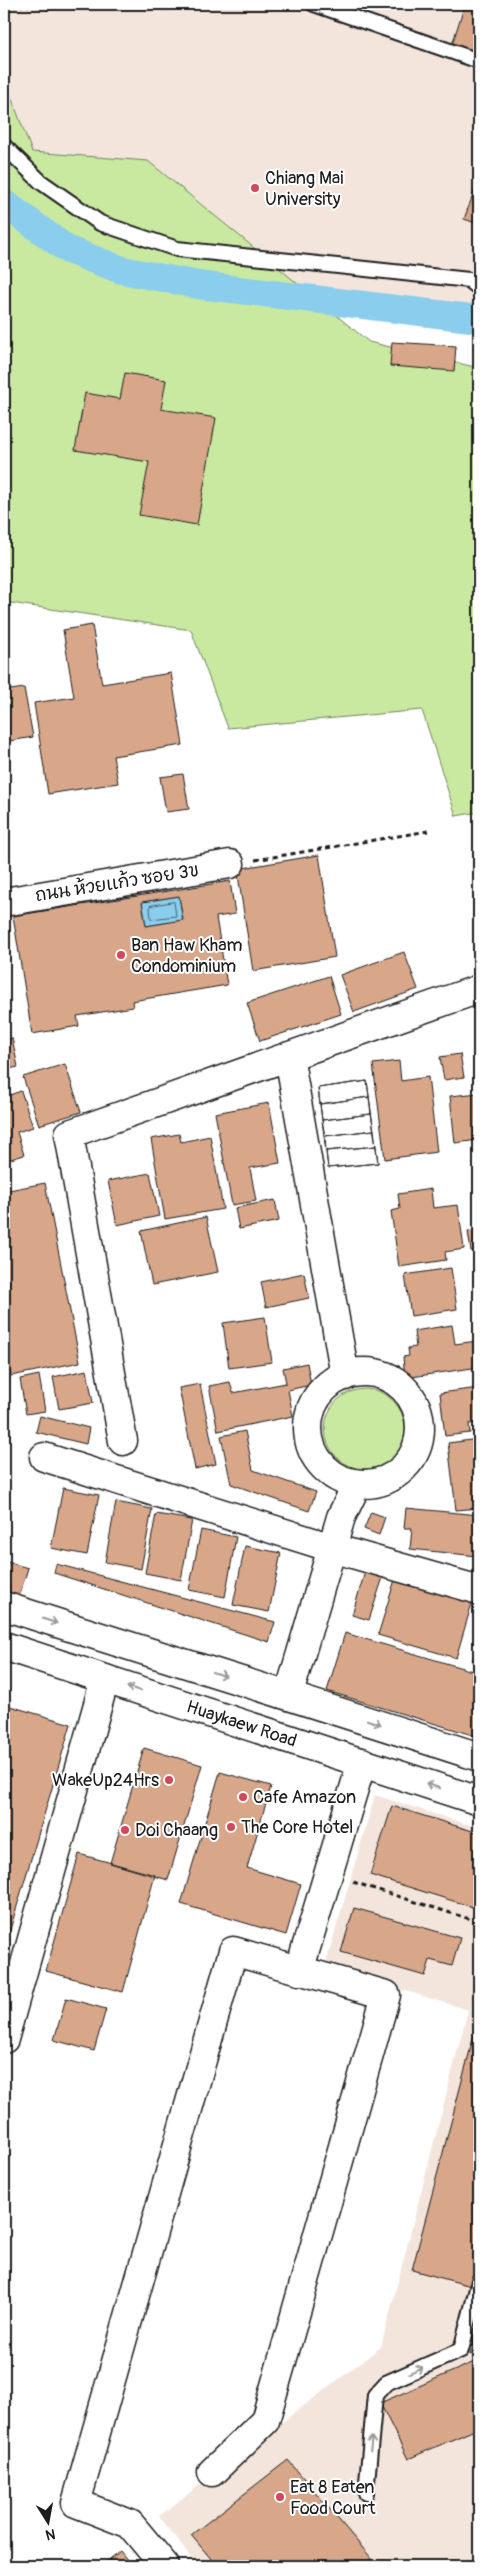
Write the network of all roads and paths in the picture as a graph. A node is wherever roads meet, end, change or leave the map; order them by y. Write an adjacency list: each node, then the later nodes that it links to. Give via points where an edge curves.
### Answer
1 (314, 4): 2 (lane)
2 (479, 61)
3 (4, 146): 4 (lane, via 42,182 100,223 177,249 469,280)
4 (479, 288)
5 (428, 831): 6 (path)
6 (230, 864): 7 (street, ถนน ห้วยแก้ว ซอย 3ข)
7 (4, 902)
8 (479, 989): 9 (street)
9 (289, 1056): 10 (street); 11 (street, via 70,1134)
10 (345, 1376): 13 (street, via 331,1383 319,1395 310,1417 309,1441 326,1469); 13 (street, via 364,1372 382,1375 398,1383 411,1396 419,1413 421,1431 417,1449 407,1465 393,1477)
11 (123, 1441)
12 (44, 1457): 14 (street)
13 (357, 1484): 14 (street, via 341,1517)
14 (332, 1548): 15 (street); 20 (street)
15 (479, 1590)
16 (4, 1606): 17 (street, one-way to 17)
17 (118, 1643): 19 (street); 20 (street, one-way to 20)
18 (4, 1646): 19 (street, Huaykaew Road)
19 (105, 1679): 22 (street, Huaykaew Road, one-way to 19); 27 (street)
20 (289, 1694): 21 (street, one-way to 21)
21 (479, 1757)
22 (362, 1762): 23 (street, Huaykaew Road, one-way to 22); 24 (street)
23 (479, 1801)
24 (328, 1875): 25 (path); 26 (street)
25 (479, 1922)
26 (300, 1971): 29 (street, via 386,1995 264,2421); 31 (street, via 233,1951 76,2503 130,2524)
27 (4, 2039)
28 (479, 2281): 30 (lane, one-way to 28, via 375,2395 386,2383 461,2350)
29 (212, 2472)
30 (366, 2493)
31 (165, 2566)

